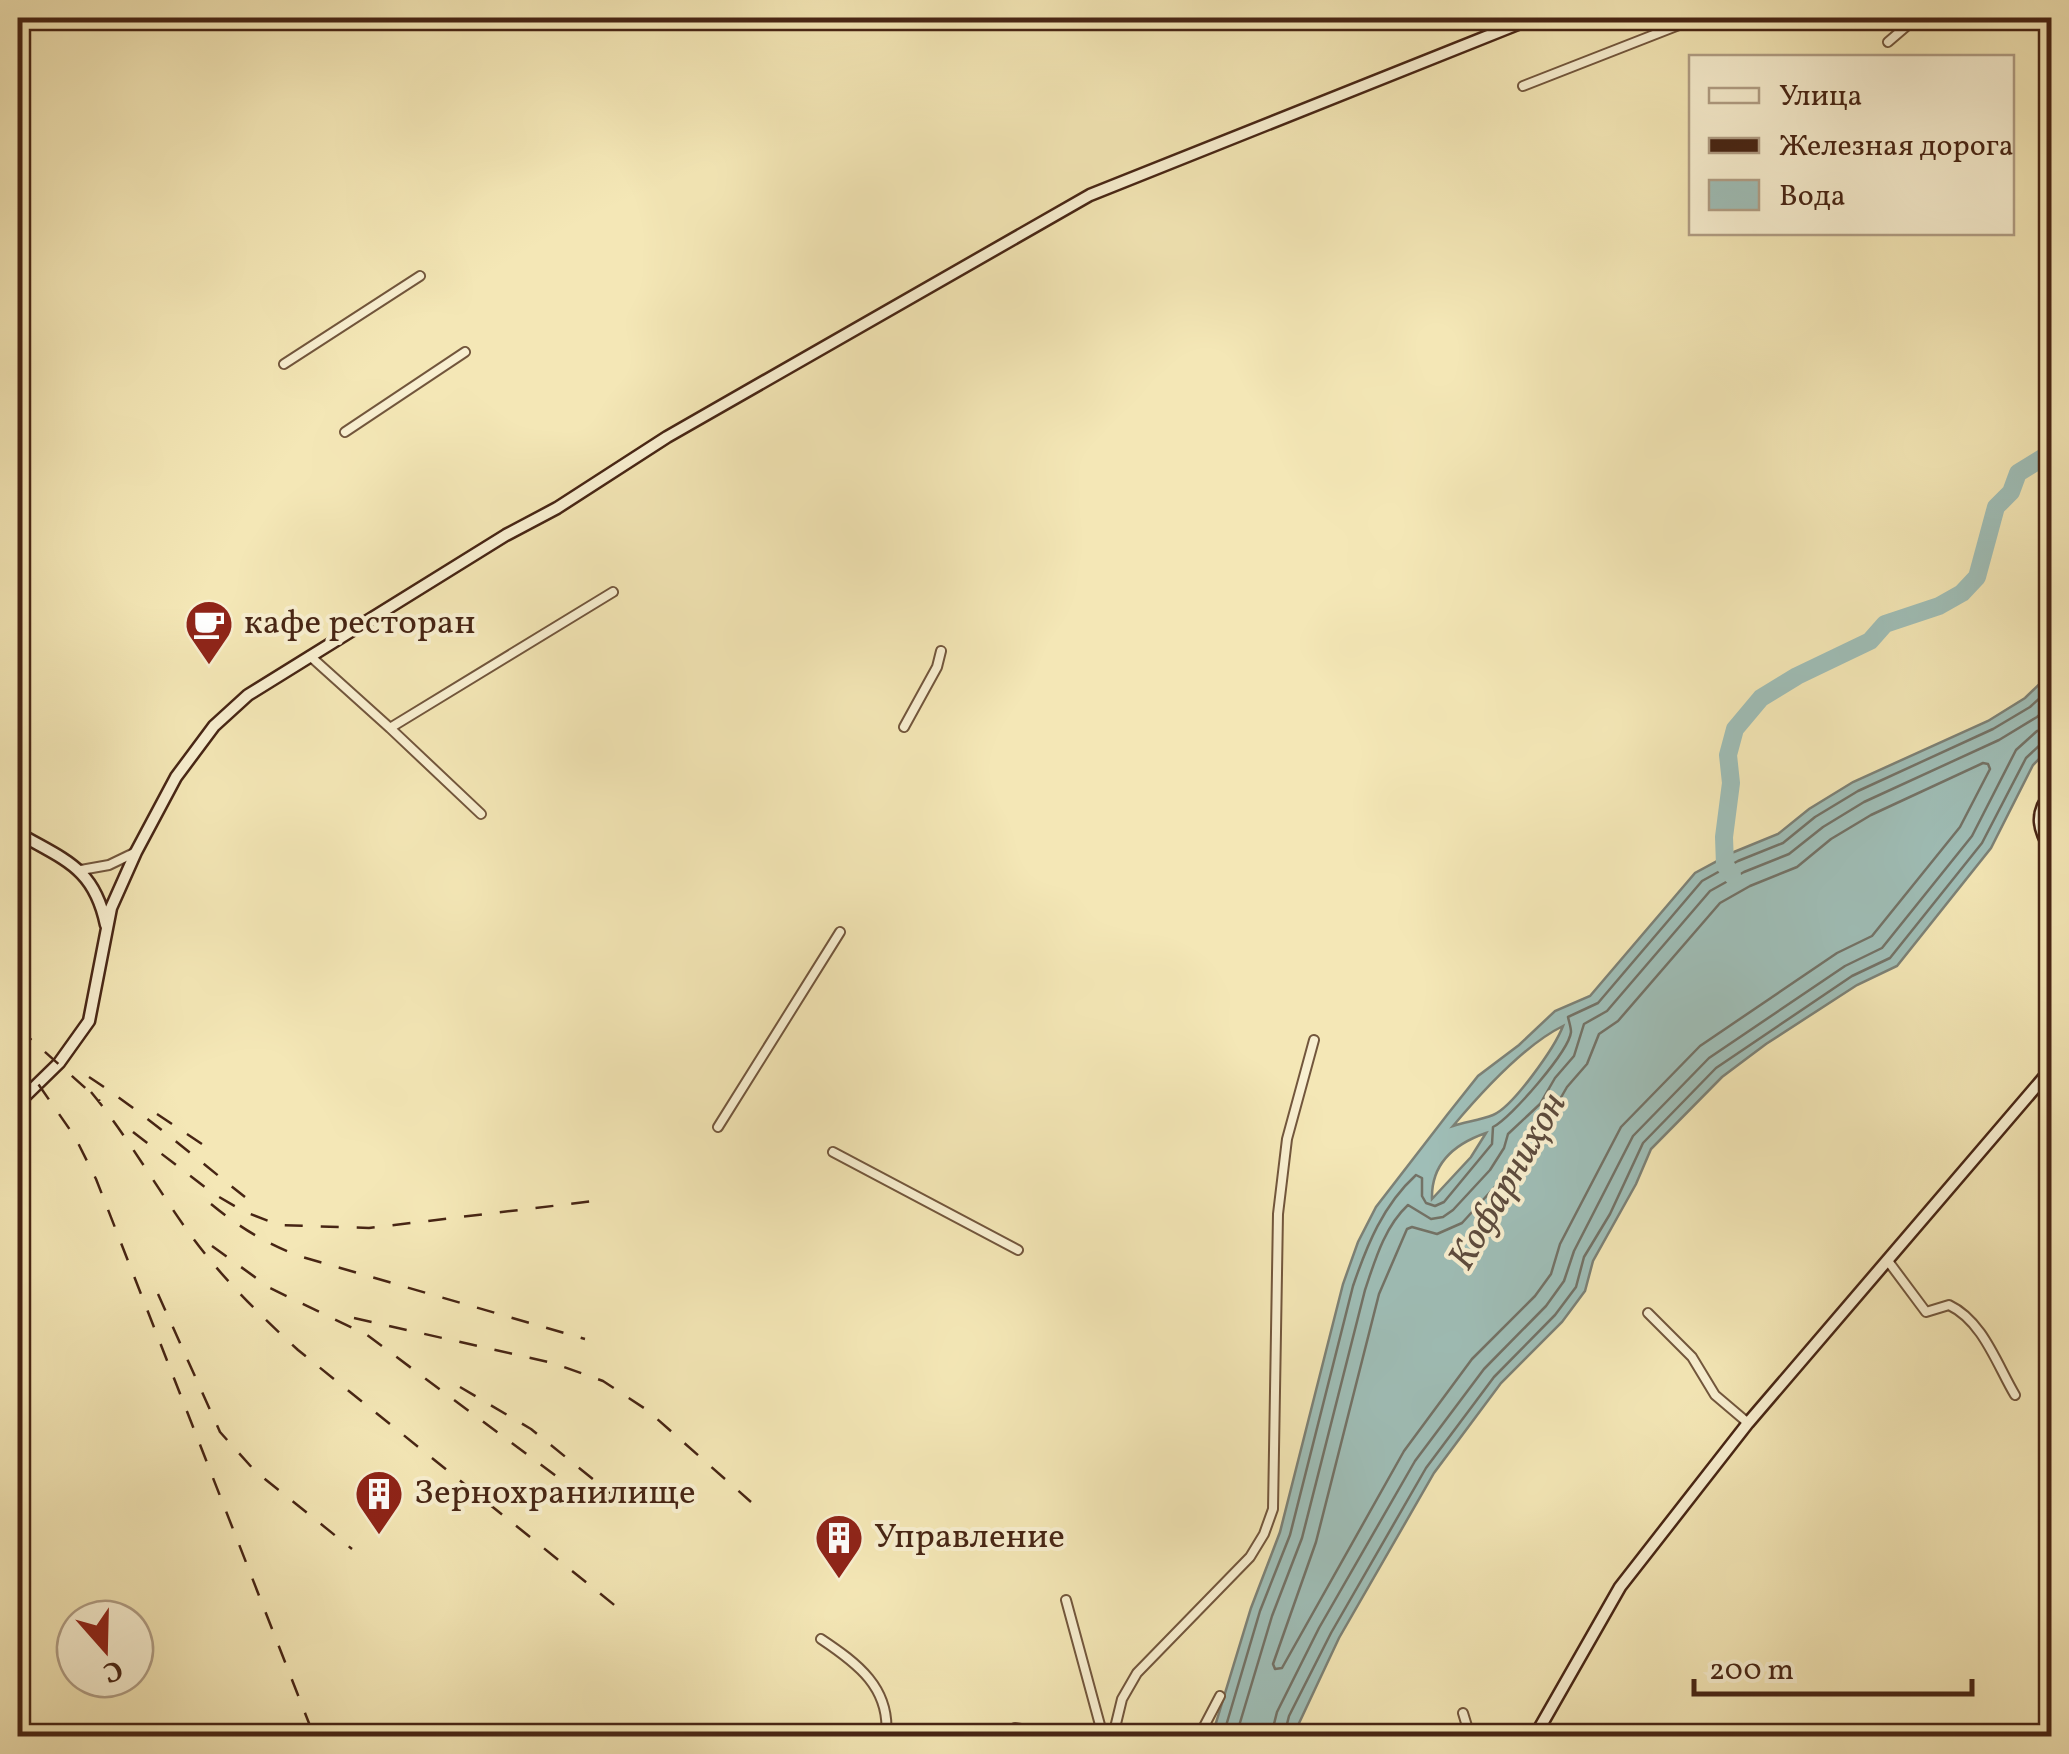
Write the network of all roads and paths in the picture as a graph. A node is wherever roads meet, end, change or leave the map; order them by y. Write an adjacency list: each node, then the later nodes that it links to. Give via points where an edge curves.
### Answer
1 (1533, 18): 12 (main road, via 1090,195 668,437)
2 (1697, 18): 5 (street)
3 (1916, 18): 4 (street)
4 (1888, 42)
5 (1522, 86)
6 (420, 276): 8 (street)
7 (464, 352): 9 (street)
8 (284, 364)
9 (344, 432)
10 (613, 592): 14 (street)
11 (941, 652): 13 (street)
12 (310, 656): 14 (street); 18 (main road, via 248,694 214,726 176,777)
13 (904, 727)
14 (390, 728): 16 (street)
15 (2052, 792): 19 (main road, via 2038,822)
16 (481, 814)
17 (18, 833): 20 (main road)
18 (136, 852): 20 (street); 21 (main road)
19 (2052, 853)
20 (81, 870): 21 (main road)
21 (107, 926): 25 (main road, via 89,1021)
22 (840, 932): 26 (street)
23 (1314, 1040): 44 (street, via 1287,1139 1278,1214 1273,1509 1250,1557 1137,1673)
24 (2052, 1068): 29 (main road)
25 (18, 1103)
26 (718, 1127)
27 (833, 1152): 28 (street)
28 (1018, 1250)
29 (1888, 1261): 31 (street, via 1926,1312 1949,1305 1964,1316); 32 (main road)
30 (1648, 1313): 32 (street, via 1692,1357 1715,1395)
31 (2015, 1396)
32 (1748, 1423): 47 (main road, via 1620,1587)
33 (1066, 1600): 43 (street)
34 (821, 1638): 38 (street, via 870,1677)
35 (1220, 1696): 45 (street)
36 (1463, 1713): 46 (street)
37 (1015, 1728): 42 (street)
38 (887, 1733): 41 (street)
39 (475, 1736): 40 (street, via 494,1729)
40 (510, 1736)
41 (917, 1736)
42 (1062, 1736)
43 (1104, 1736)
44 (1113, 1736)
45 (1199, 1736)
46 (1470, 1736)
47 (1535, 1736)

